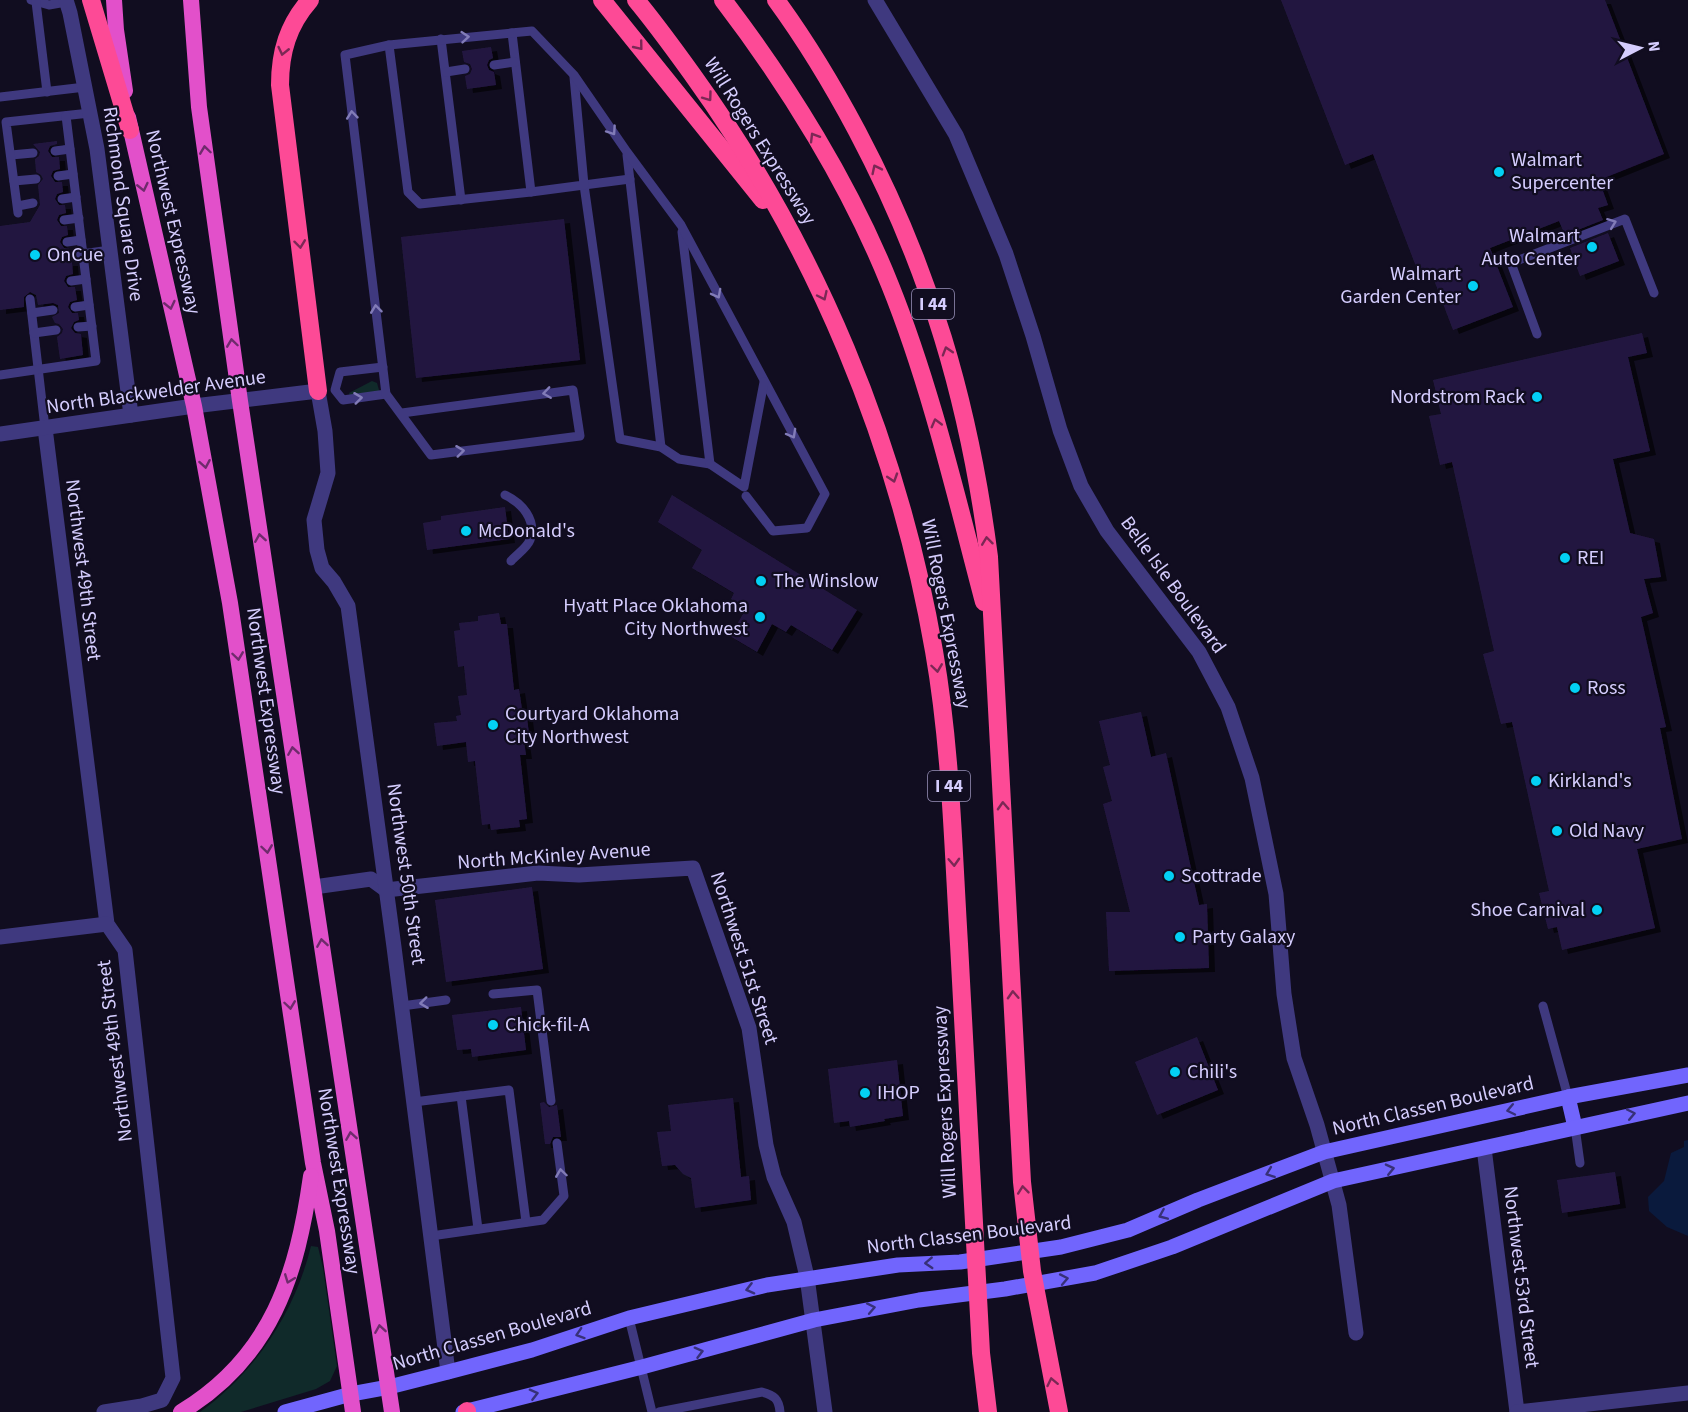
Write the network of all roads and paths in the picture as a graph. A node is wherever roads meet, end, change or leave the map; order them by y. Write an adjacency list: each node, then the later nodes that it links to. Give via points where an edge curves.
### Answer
1 (91, 0): 25 (highway)
2 (114, 0): 25 (highway, Northwest Expressway)
3 (191, 0): 70 (highway, Northwest Expressway, one-way to 3, via 199,107)
4 (310, 0): 68 (highway, one-way to 68, via 287,35 280,85)
5 (602, 0): 47 (highway, one-way to 47)
6 (636, 0): 47 (highway, Will Rogers Expressway / I 44, one-way to 47, via 719,112)
7 (723, 0): 83 (highway, one-way to 7, via 928,390 889,283 830,163 782,83)
8 (776, 0): 83 (highway, Will Rogers Expressway / I 44, one-way to 8, via 989,557 974,460 929,292 877,169 813,55)
9 (875, 0): 102 (street, Belle Isle Boulevard, via 945,114 1006,254 1081,486 1107,531 1199,652 1228,707 1252,778 1276,894 1294,1058)
10 (33, 1): 11 (lane, via 50,5); 21 (lane)
11 (66, 1): 20 (street, Richmond Square Drive)
12 (512, 33): 13 (lane, one-way to 12); 15 (lane); 19 (lane, via 532,31)
13 (441, 39): 14 (lane); 18 (lane)
14 (389, 45): 40 (lane, via 408,192 420,204); 64 (lane, one-way to 14, via 345,55)
15 (515, 62): 16 (lane); 37 (lane)
16 (494, 65)
17 (465, 69): 18 (lane)
18 (446, 72): 40 (lane)
19 (574, 75): 28 (lane, one-way to 28); 36 (lane)
20 (85, 87): 21 (lane); 23 (street, Richmond Square Drive)
21 (47, 92): 22 (lane)
22 (0, 98)
23 (90, 113): 24 (lane); 48 (street, Richmond Square Drive)
24 (66, 116): 26 (lane); 30 (lane, via 6,122)
25 (130, 130): 71 (highway, Northwest Expressway, one-way to 71)
26 (70, 149): 27 (lane); 31 (lane)
27 (55, 150)
28 (627, 152): 34 (lane); 44 (lane)
29 (33, 153): 30 (lane)
30 (11, 155): 35 (lane)
31 (73, 174): 32 (lane); 38 (lane)
32 (58, 176)
33 (36, 179): 35 (lane)
34 (630, 179): 36 (lane); 78 (lane)
35 (14, 181): 41 (lane, via 18,210)
36 (584, 185): 37 (lane); 78 (lane, via 620,439)
37 (531, 192): 40 (lane)
38 (76, 197): 39 (lane); 42 (lane)
39 (62, 199)
40 (461, 200)
41 (33, 203)
42 (79, 218): 43 (lane); 45 (lane)
43 (64, 220)
44 (681, 225): 67 (lane, one-way to 67); 79 (lane)
45 (81, 240): 46 (lane); 49 (lane)
46 (67, 242)
47 (798, 243): 128 (highway, Will Rogers Expressway / I 44, one-way to 128, via 839,330 879,434 911,543 934,651 951,810 981,1353)
48 (110, 250): 49 (lane); 73 (street, Richmond Square Drive)
49 (83, 254): 50 (lane); 51 (lane)
50 (68, 256)
51 (86, 279): 52 (lane); 55 (lane)
52 (71, 281)
53 (1654, 293): 63 (lane, one-way to 53, via 1511,263 1625,219)
54 (30, 299): 58 (lane)
55 (89, 305): 56 (lane); 59 (lane)
56 (75, 307)
57 (53, 310): 58 (lane)
58 (32, 313): 62 (lane)
59 (92, 326): 60 (lane); 65 (lane, via 96,361)
60 (78, 327)
61 (56, 330): 62 (lane)
62 (34, 333): 65 (lane)
63 (1537, 334)
64 (383, 367): 68 (lane, via 340,372); 69 (lane)
65 (39, 369): 66 (lane); 74 (lane)
66 (0, 375)
67 (764, 382): 79 (lane, via 744,487); 81 (lane, one-way to 81, via 825,494 807,528 773,531)
68 (327, 390): 69 (lane, one-way to 69, via 343,400); 70 (street, North Blackwelder Avenue); 86 (street, Northwest 50th Street, via 328,473 315,520 317,550 322,568 348,606)
69 (386, 394): 72 (lane)
70 (240, 401): 71 (street, North Blackwelder Avenue); 85 (highway, Northwest Expressway, one-way to 70)
71 (194, 406): 73 (street, North Blackwelder Avenue); 103 (highway, Northwest Expressway, one-way to 103, via 230,603)
72 (402, 413): 77 (lane, one-way to 77, via 431,455); 77 (lane, one-way to 72, via 573,390)
73 (131, 415): 74 (street, North Blackwelder Avenue)
74 (45, 428): 75 (street, North Blackwelder Avenue); 87 (street, Northwest 49th Street)
75 (0, 434)
76 (591, 434): 77 (lane)
77 (580, 436)
78 (661, 447): 79 (lane, via 679,459)
79 (710, 464)
80 (505, 495): 82 (lane, via 516,501 532,527 529,542)
81 (746, 496)
82 (511, 561)
83 (994, 642): 129 (highway, Will Rogers Expressway / I 44, one-way to 83, via 1032,1271 1022,1182)
84 (693, 868): 86 (street, North McKinley Avenue, via 579,875 538,873); 109 (street, Northwest 51st Street, via 749,1028 766,1145 774,1177 794,1222)
85 (314, 887): 86 (street, North McKinley Avenue, via 371,879); 115 (highway, Northwest Expressway, one-way to 85)
86 (386, 890): 91 (street, Northwest 50th Street)
87 (107, 924): 88 (street); 118 (street, Northwest 49th Street, via 125,950 173,1378 162,1400)
88 (0, 937)
89 (493, 994): 96 (lane, via 537,990)
90 (446, 1000): 91 (lane, one-way to 91)
91 (402, 1006): 97 (street, Northwest 50th Street)
92 (1543, 1006): 95 (lane)
93 (1688, 1076): 95 (main road, North Classen Boulevard)
94 (460, 1096): 97 (lane); 106 (lane, via 509,1090); 107 (lane)
95 (1568, 1097): 99 (main road); 102 (main road, North Classen Boulevard, one-way to 102)
96 (551, 1101)
97 (414, 1102): 108 (street, Northwest 50th Street)
98 (1688, 1103): 99 (main road, one-way to 98)
99 (1575, 1127): 101 (main road); 104 (lane)
100 (557, 1143): 106 (lane, one-way to 100, via 543,1220 564,1196)
101 (1484, 1148): 105 (main road, one-way to 101); 130 (street, Northwest 53rd Street)
102 (1324, 1152): 105 (street, Belle Isle Boulevard); 109 (main road, North Classen Boulevard, one-way to 109, via 1128,1230 1061,1247 960,1262 898,1265)
103 (313, 1163): 117 (highway, Northwest Expressway); 119 (highway, one-way to 119, via 293,1268 279,1305 262,1334 222,1382)
104 (1581, 1163)
105 (1333, 1181): 111 (main road, one-way to 105, via 1095,1273 1153,1254); 112 (street, Belle Isle Boulevard)
106 (526, 1222): 107 (lane)
107 (478, 1229): 108 (lane)
108 (431, 1236): 114 (street, Northwest 50th Street)
109 (807, 1277): 110 (main road, North Classen Boulevard, one-way to 110); 111 (street, Northwest 51st Street)
110 (629, 1318): 113 (lane); 114 (main road, North Classen Boulevard, one-way to 114)
111 (814, 1320): 113 (main road, one-way to 111); 127 (street, Northwest 51st Street)
112 (1356, 1333)
113 (642, 1367): 123 (main road, one-way to 113); 124 (lane)
114 (448, 1372): 115 (main road, North Classen Boulevard)
115 (389, 1387): 117 (main road, North Classen Boulevard); 122 (highway, Northwest Expressway)
116 (1688, 1393): 130 (street)
117 (351, 1394): 120 (main road, North Classen Boulevard); 121 (highway, Northwest Expressway)
118 (104, 1412)
119 (181, 1412)
120 (285, 1412)
121 (353, 1412)
122 (392, 1412)
123 (466, 1412)
124 (652, 1412)
125 (659, 1412): 126 (lane, via 762,1392 779,1402)
126 (780, 1412)
127 (825, 1412)
128 (988, 1412)
129 (1059, 1412)
130 (1517, 1412)

